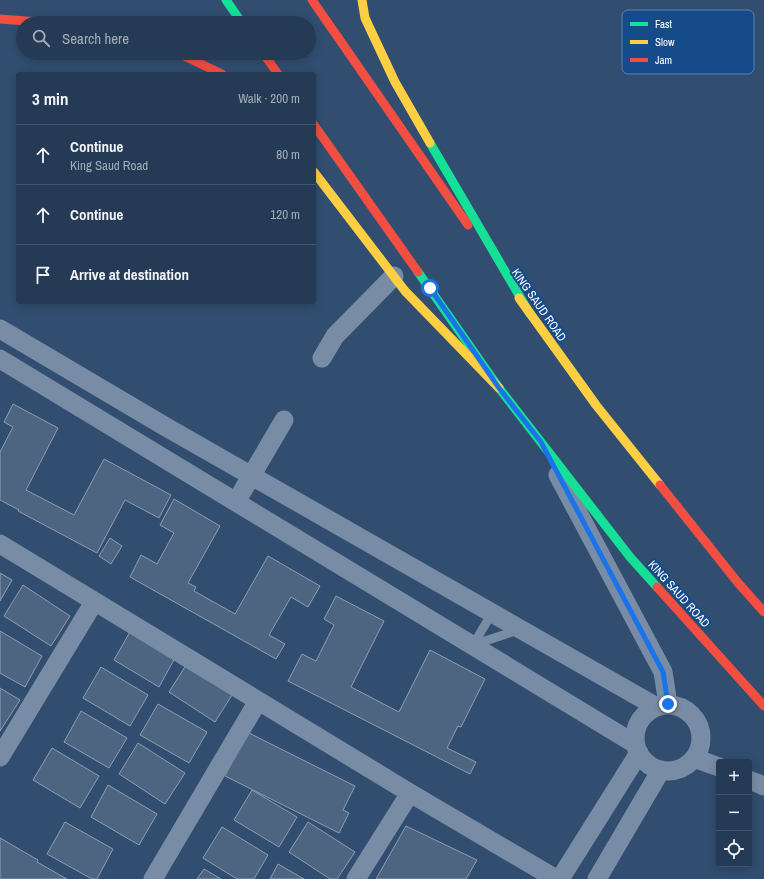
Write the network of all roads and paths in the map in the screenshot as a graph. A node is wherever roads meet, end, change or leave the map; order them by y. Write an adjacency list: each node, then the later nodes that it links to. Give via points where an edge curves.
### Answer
1 (226, 0): 4 (main road)
2 (312, 0): 14 (main road, KING SAUD ROAD)
3 (362, 0): 14 (main road, via 365,18 395,82)
4 (237, 16)
5 (0, 19): 6 (main road)
6 (16, 20)
7 (193, 60): 9 (main road)
8 (268, 60): 10 (main road)
9 (218, 72)
10 (277, 72)
11 (316, 128): 18 (main road, KING SAUD ROAD)
12 (316, 175): 13 (main road)
13 (394, 276): 16 (street, via 335,336); 18 (main road, via 405,291)
14 (530, 314): 25 (main road, KING SAUD ROAD, via 596,405)
15 (0, 329): 21 (street)
16 (322, 358)
17 (0, 360): 22 (street)
18 (499, 388): 20 (main road, KING SAUD ROAD)
19 (284, 420): 21 (street)
20 (541, 442): 29 (street, via 663,672); 30 (main road, KING SAUD ROAD, via 630,557)
21 (252, 476): 22 (street); 26 (street)
22 (236, 502): 31 (street)
23 (0, 544): 24 (street)
24 (94, 602): 28 (street); 32 (street)
25 (764, 612)
26 (492, 613): 27 (street); 27 (lane, via 473,646)
27 (520, 629): 29 (street)
28 (258, 700): 38 (street); 39 (street)
29 (661, 705): 31 (street, via 646,713 639,722 635,733); 33 (street, via 678,706 695,718 700,727 701,738)
30 (764, 706)
31 (637, 749): 35 (street, via 644,761); 42 (street)
32 (0, 757)
33 (694, 758): 34 (street); 35 (street, via 679,769)
34 (716, 766)
35 (661, 770): 43 (street)
36 (752, 781): 37 (street)
37 (764, 786)
38 (410, 793): 40 (street); 41 (street)
39 (153, 879)
40 (356, 879)
41 (556, 879)
42 (560, 879)
43 (597, 879)

